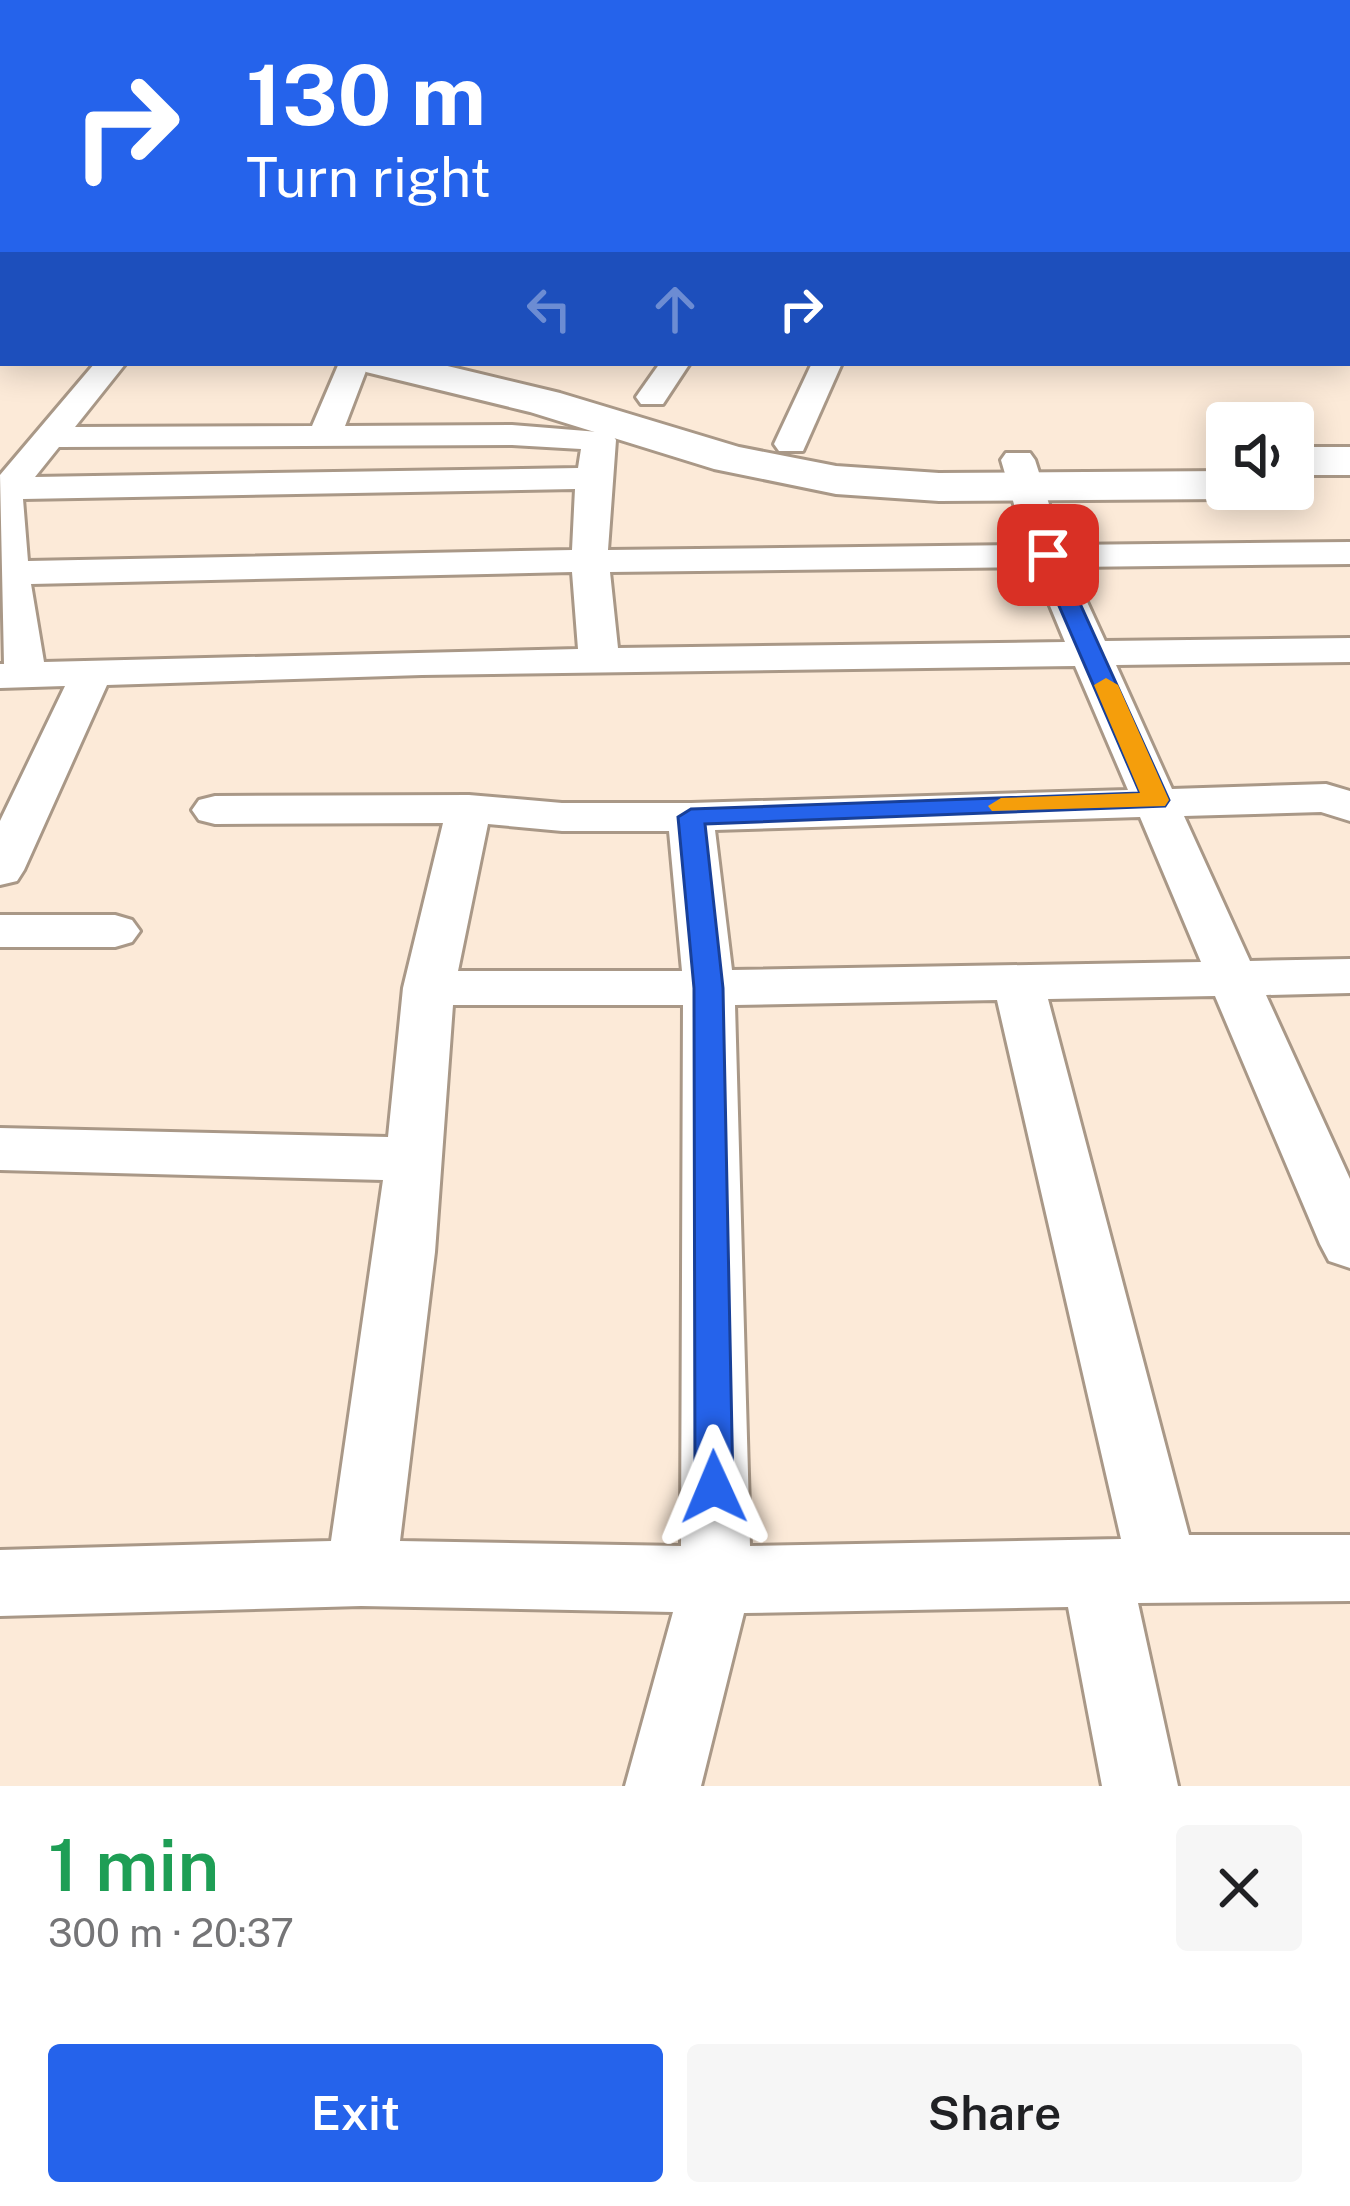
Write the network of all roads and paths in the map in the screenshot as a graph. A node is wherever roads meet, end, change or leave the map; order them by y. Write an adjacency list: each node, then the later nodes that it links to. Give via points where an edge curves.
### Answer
1 (108, 366): 9 (street)
2 (353, 366): 7 (street)
3 (397, 366): 6 (main road)
4 (542, 366): 6 (main road)
5 (826, 366): 10 (street)
6 (636, 410): 7 (street, via 512,435); 10 (main road); 14 (main road, via 731,459 836,480 939,487); 15 (street)
7 (325, 434): 9 (street)
8 (11, 436): 9 (street)
9 (47, 438): 19 (street)
10 (790, 444): 14 (main road)
11 (1206, 461): 14 (main road)
12 (1314, 461): 13 (main road)
13 (1350, 461)
14 (1021, 472): 16 (main road); 21 (street)
15 (590, 478): 19 (street); 22 (street)
16 (1206, 483)
17 (1314, 484): 18 (main road)
18 (1350, 484)
19 (3, 491): 23 (street)
20 (1350, 554): 21 (street)
21 (1048, 555): 22 (street); 25 (street)
22 (586, 561): 23 (street); 26 (street)
23 (10, 573): 28 (street)
24 (1350, 650): 25 (street)
25 (1092, 653): 26 (street); 29 (street)
26 (600, 662): 27 (street)
27 (92, 674): 28 (street); 34 (street)
28 (13, 675)
29 (1156, 800): 30 (street, via 1326,798); 33 (street); 38 (street)
30 (1350, 807)
31 (469, 809): 32 (street); 33 (street); 40 (street)
32 (215, 810)
33 (691, 817): 41 (street)
34 (0, 870)
35 (0, 931): 36 (street)
36 (115, 931)
37 (1350, 976): 38 (street)
38 (1232, 977): 39 (street); 44 (street)
39 (1018, 984): 41 (street); 46 (street)
40 (429, 988): 41 (street); 43 (street)
41 (709, 988): 48 (street)
42 (0, 1149): 43 (street)
43 (414, 1159): 47 (street)
44 (1350, 1244)
45 (1350, 1568): 46 (street)
46 (1130, 1571): 48 (street); 51 (street)
47 (361, 1573): 48 (street); 49 (street)
48 (716, 1580): 50 (street)
49 (0, 1583)
50 (663, 1786)
51 (1140, 1786)

